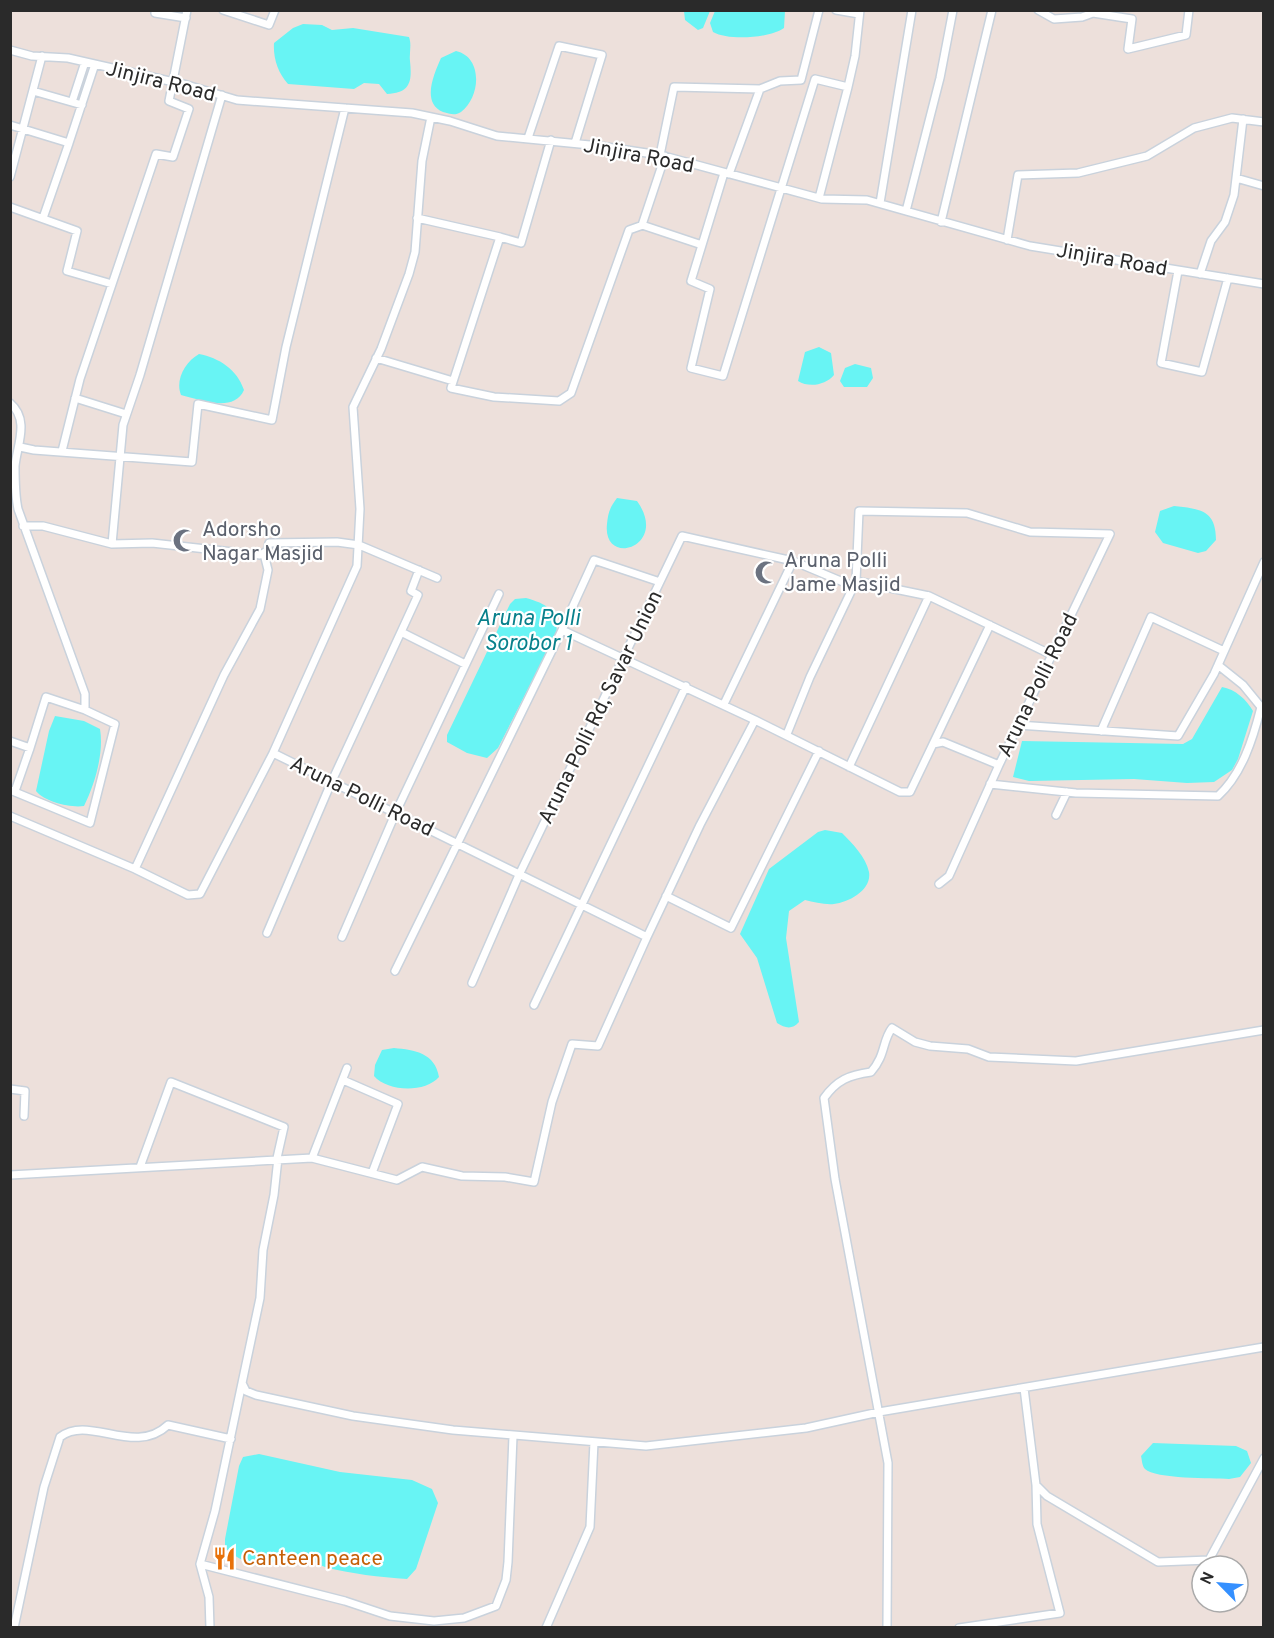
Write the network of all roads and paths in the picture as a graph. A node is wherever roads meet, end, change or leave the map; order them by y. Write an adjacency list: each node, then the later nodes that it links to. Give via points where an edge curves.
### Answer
1 (156, 10): 12 (street, via 155,13)
2 (223, 10): 3 (street, via 269,25)
3 (275, 10)
4 (819, 10): 19 (street, via 801,80 780,81)
5 (836, 10): 11 (street)
6 (912, 10): 41 (street)
7 (953, 10): 43 (street)
8 (992, 10): 46 (street)
9 (1038, 10): 10 (street, via 1054,19 1093,13 1132,19 1128,50 1186,35)
10 (1189, 10)
11 (859, 12): 18 (street)
12 (186, 14): 17 (street)
13 (10, 50): 14 (street, Jinjira Road)
14 (42, 56): 15 (street, Jinjira Road); 20 (street)
15 (85, 62): 16 (street, Jinjira Road); 22 (street)
16 (95, 64): 17 (street, Jinjira Road); 23 (street)
17 (174, 83): 21 (street, Jinjira Road); 54 (street, via 169,101 189,109 173,158 156,154)
18 (848, 87): 39 (street, via 815,79); 40 (street)
19 (760, 89): 34 (street, via 674,87); 35 (street)
20 (33, 92): 22 (street); 29 (street)
21 (222, 95): 24 (street, Jinjira Road, via 237,100); 60 (street)
22 (72, 102): 23 (street)
23 (82, 105): 32 (street)
24 (345, 108): 25 (street, Jinjira Road); 63 (street, via 272,420 198,404 192,462)
25 (432, 117): 30 (street, Jinjira Road, via 497,136); 45 (street, via 422,161)
26 (1243, 119): 27 (street); 37 (street); 49 (street, via 1194,128 1147,156 1078,173 1018,175)
27 (1263, 122)
28 (10, 125): 29 (street)
29 (23, 128): 32 (street); 36 (street)
30 (528, 138): 31 (street, Jinjira Road); 33 (street, via 559,45 602,55)
31 (550, 140): 33 (street, Jinjira Road); 48 (street, via 521,243)
32 (69, 143): 44 (street)
33 (575, 143): 34 (street, Jinjira Road)
34 (663, 156): 35 (street, Jinjira Road); 47 (street)
35 (726, 174): 39 (street, Jinjira Road); 50 (street)
36 (10, 177)
37 (1236, 178): 38 (street); 52 (street, via 1225,222 1211,241)
38 (1263, 186)
39 (780, 189): 40 (street, Jinjira Road); 50 (street, via 723,376 691,368 710,289 691,281)
40 (819, 198): 41 (street, Jinjira Road)
41 (880, 203): 43 (street, Jinjira Road)
42 (10, 207): 44 (street)
43 (906, 211): 46 (street, Jinjira Road)
44 (43, 218): 54 (street, via 77,231 67,271)
45 (417, 218): 48 (street); 56 (street, via 409,274)
46 (941, 222): 49 (street, Jinjira Road)
47 (643, 225): 50 (street); 57 (street, via 629,230 571,393 559,401 494,398 451,388)
48 (500, 237): 57 (street)
49 (1008, 240): 51 (street, Jinjira Road)
50 (702, 245)
51 (1178, 271): 52 (street, Jinjira Road); 53 (street, via 1161,363 1202,372)
52 (1200, 274): 53 (street, Jinjira Road)
53 (1228, 278): 55 (street, Jinjira Road)
54 (112, 284): 58 (street)
55 (1263, 284)
56 (376, 358): 57 (street); 66 (street, via 353,407)
57 (453, 381)
58 (75, 398): 60 (street); 62 (street)
59 (10, 403): 61 (street, via 18,410)
60 (126, 414): 63 (street)
61 (20, 447): 62 (street); 64 (street, via 15,495)
62 (62, 451): 63 (street)
63 (121, 455): 65 (street)
64 (23, 526): 65 (street, via 43,526); 86 (street, via 85,694)
65 (112, 544): 67 (street, via 152,543)
66 (359, 545): 67 (street, via 268,543); 70 (street); 95 (street, via 357,566)
67 (264, 554): 106 (street, via 268,570 260,609 224,675)
68 (793, 561): 72 (street, Aruna Polli Rd, Savar Union, via 682,536); 73 (street); 85 (street)
69 (1263, 562): 79 (street)
70 (419, 570): 71 (street); 78 (street, via 411,591 418,595)
71 (437, 578)
72 (660, 582): 77 (street, Aruna Polli Road, via 594,560); 81 (street, Aruna Polli Rd, Savar Union)
73 (856, 584): 75 (street); 80 (street, Aruna Polli Road, via 859,511 967,513 1030,532 1110,534); 90 (street)
74 (499, 594): 82 (street)
75 (929, 596): 76 (street); 97 (street)
76 (990, 624): 80 (street); 92 (street)
77 (562, 630): 81 (street); 105 (street, Aruna Polli Road)
78 (401, 632): 82 (street); 98 (street)
79 (1224, 651): 83 (street); 89 (street, via 1151,617)
80 (1052, 655): 88 (street, Aruna Polli Road)
81 (624, 657): 84 (street); 107 (street, Aruna Polli Rd, Savar Union)
82 (465, 664): 102 (street)
83 (1218, 665): 89 (street, via 1178,736); 101 (street, via 1243,685 1261,708 1232,784 1218,796)
84 (687, 686): 85 (street); 110 (street)
85 (724, 704): 87 (street)
86 (85, 710): 93 (street, via 46,697); 100 (street, via 115,724 90,823)
87 (755, 720): 90 (street); 109 (street)
88 (1018, 725): 89 (street); 96 (street, Aruna Polli Road)
89 (1101, 731)
90 (787, 734): 94 (street)
91 (10, 741): 93 (street)
92 (933, 744): 96 (street, Aruna Polli Road, via 943,742); 97 (street, via 910,792 900,792)
93 (30, 748): 100 (street)
94 (819, 751): 97 (street); 109 (street, via 731,928)
95 (273, 753): 98 (street, Aruna Polli Road); 106 (street, Aruna Polli Road, via 201,894 188,895)
96 (999, 765): 99 (street)
97 (849, 767)
98 (331, 783): 102 (street, Aruna Polli Road); 111 (street)
99 (990, 784): 101 (street); 108 (street, via 949,876)
100 (13, 790)
101 (1067, 792): 103 (street)
102 (396, 812): 105 (street, Aruna Polli Road); 112 (street)
103 (1056, 815)
104 (10, 816): 106 (street, Aruna Polli Road)
105 (456, 842): 107 (street, Aruna Polli Road); 114 (street, Aruna Polli Road)
106 (135, 869)
107 (519, 875): 110 (street, Aruna Polli Road); 115 (street, Aruna Polli Rd, Savar Union)
108 (939, 884)
109 (666, 896): 113 (street)
110 (582, 905): 113 (street, Aruna Polli Road); 116 (street)
111 (267, 933)
112 (342, 937)
113 (647, 937): 125 (street, via 598,1046 572,1044 552,1102 534,1182 462,1176 422,1167 397,1180)
114 (395, 970)
115 (472, 983)
116 (534, 1005)
117 (1263, 1030): 130 (street, via 1076,1061 989,1057 968,1049 915,1042 892,1028 882,1058 871,1072 851,1075 831,1088 824,1098 835,1179)
118 (347, 1068): 119 (street)
119 (343, 1080): 123 (street); 125 (street, via 398,1104)
120 (10, 1089): 121 (street, via 25,1091)
121 (24, 1116)
122 (278, 1158): 123 (street); 124 (street); 124 (street, via 284,1127 171,1082); 128 (street, via 262,1250 260,1298)
123 (312, 1158): 125 (street)
124 (140, 1167): 126 (street)
125 (372, 1173)
126 (10, 1175)
127 (1263, 1347): 129 (street)
128 (242, 1383): 131 (street, via 246,1391 256,1395 353,1416); 132 (street)
129 (1024, 1388): 130 (street); 135 (street)
130 (879, 1412): 133 (street, via 806,1428 646,1446); 140 (street, via 888,1463)
131 (513, 1436): 133 (street); 136 (street, via 508,1562 496,1606 464,1618 434,1621 390,1616)
132 (231, 1439): 136 (street); 137 (street, via 168,1425 156,1436 136,1438 86,1431 67,1432 60,1437 44,1486)
133 (594, 1442): 139 (street, via 590,1527)
134 (1263, 1458): 135 (street, via 1209,1560 1158,1562 1047,1496)
135 (1036, 1482): 141 (street, via 1037,1524 1060,1613)
136 (200, 1564): 138 (street, via 209,1597)
137 (14, 1628)
138 (210, 1628)
139 (546, 1628)
140 (887, 1628)
141 (959, 1628)

